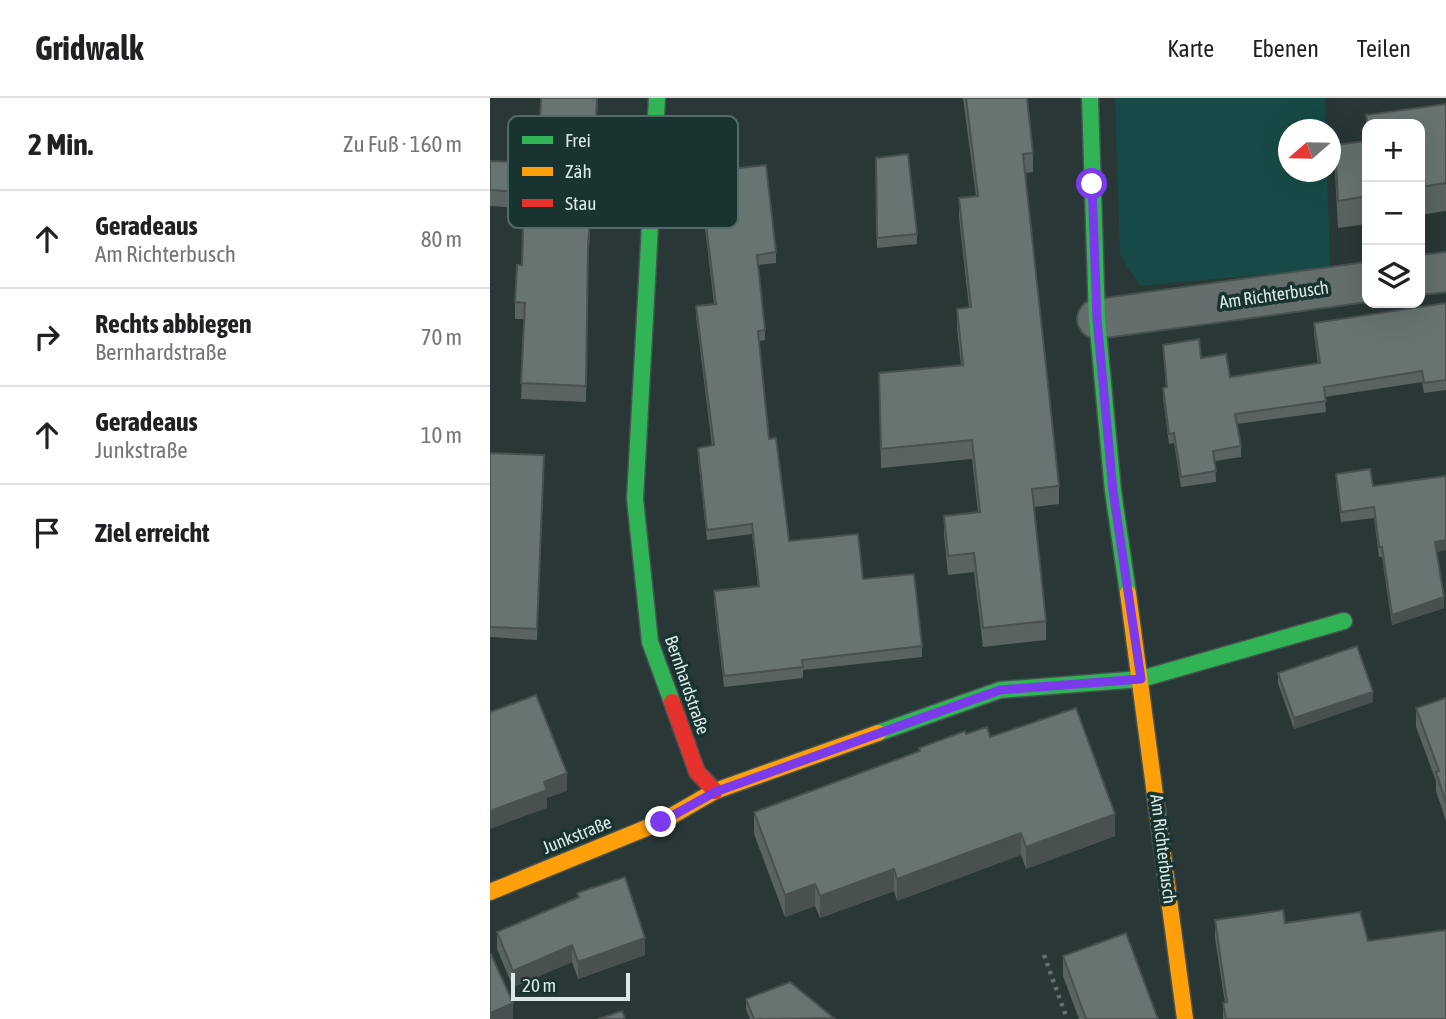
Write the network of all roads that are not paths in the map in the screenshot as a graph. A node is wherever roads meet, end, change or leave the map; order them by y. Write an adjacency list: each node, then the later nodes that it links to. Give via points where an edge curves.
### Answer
1 (657, 98): 3 (street, Bernhardstraße)
2 (1090, 98): 8 (street, Am Richterbusch)
3 (656, 116)
4 (650, 228): 11 (street, Bernhardstraße, via 635,499 650,642 697,772)
5 (1446, 272): 6 (street)
6 (1425, 274)
7 (1362, 283): 8 (street, Am Richterbusch)
8 (1097, 319): 10 (street, Am Richterbusch, via 1113,491)
9 (1344, 621): 10 (street)
10 (1141, 679): 11 (street, via 1000,690); 13 (street, Am Richterbusch)
11 (715, 792): 12 (street, Junkstraße, via 661,822)
12 (490, 892)
13 (1185, 1019)

